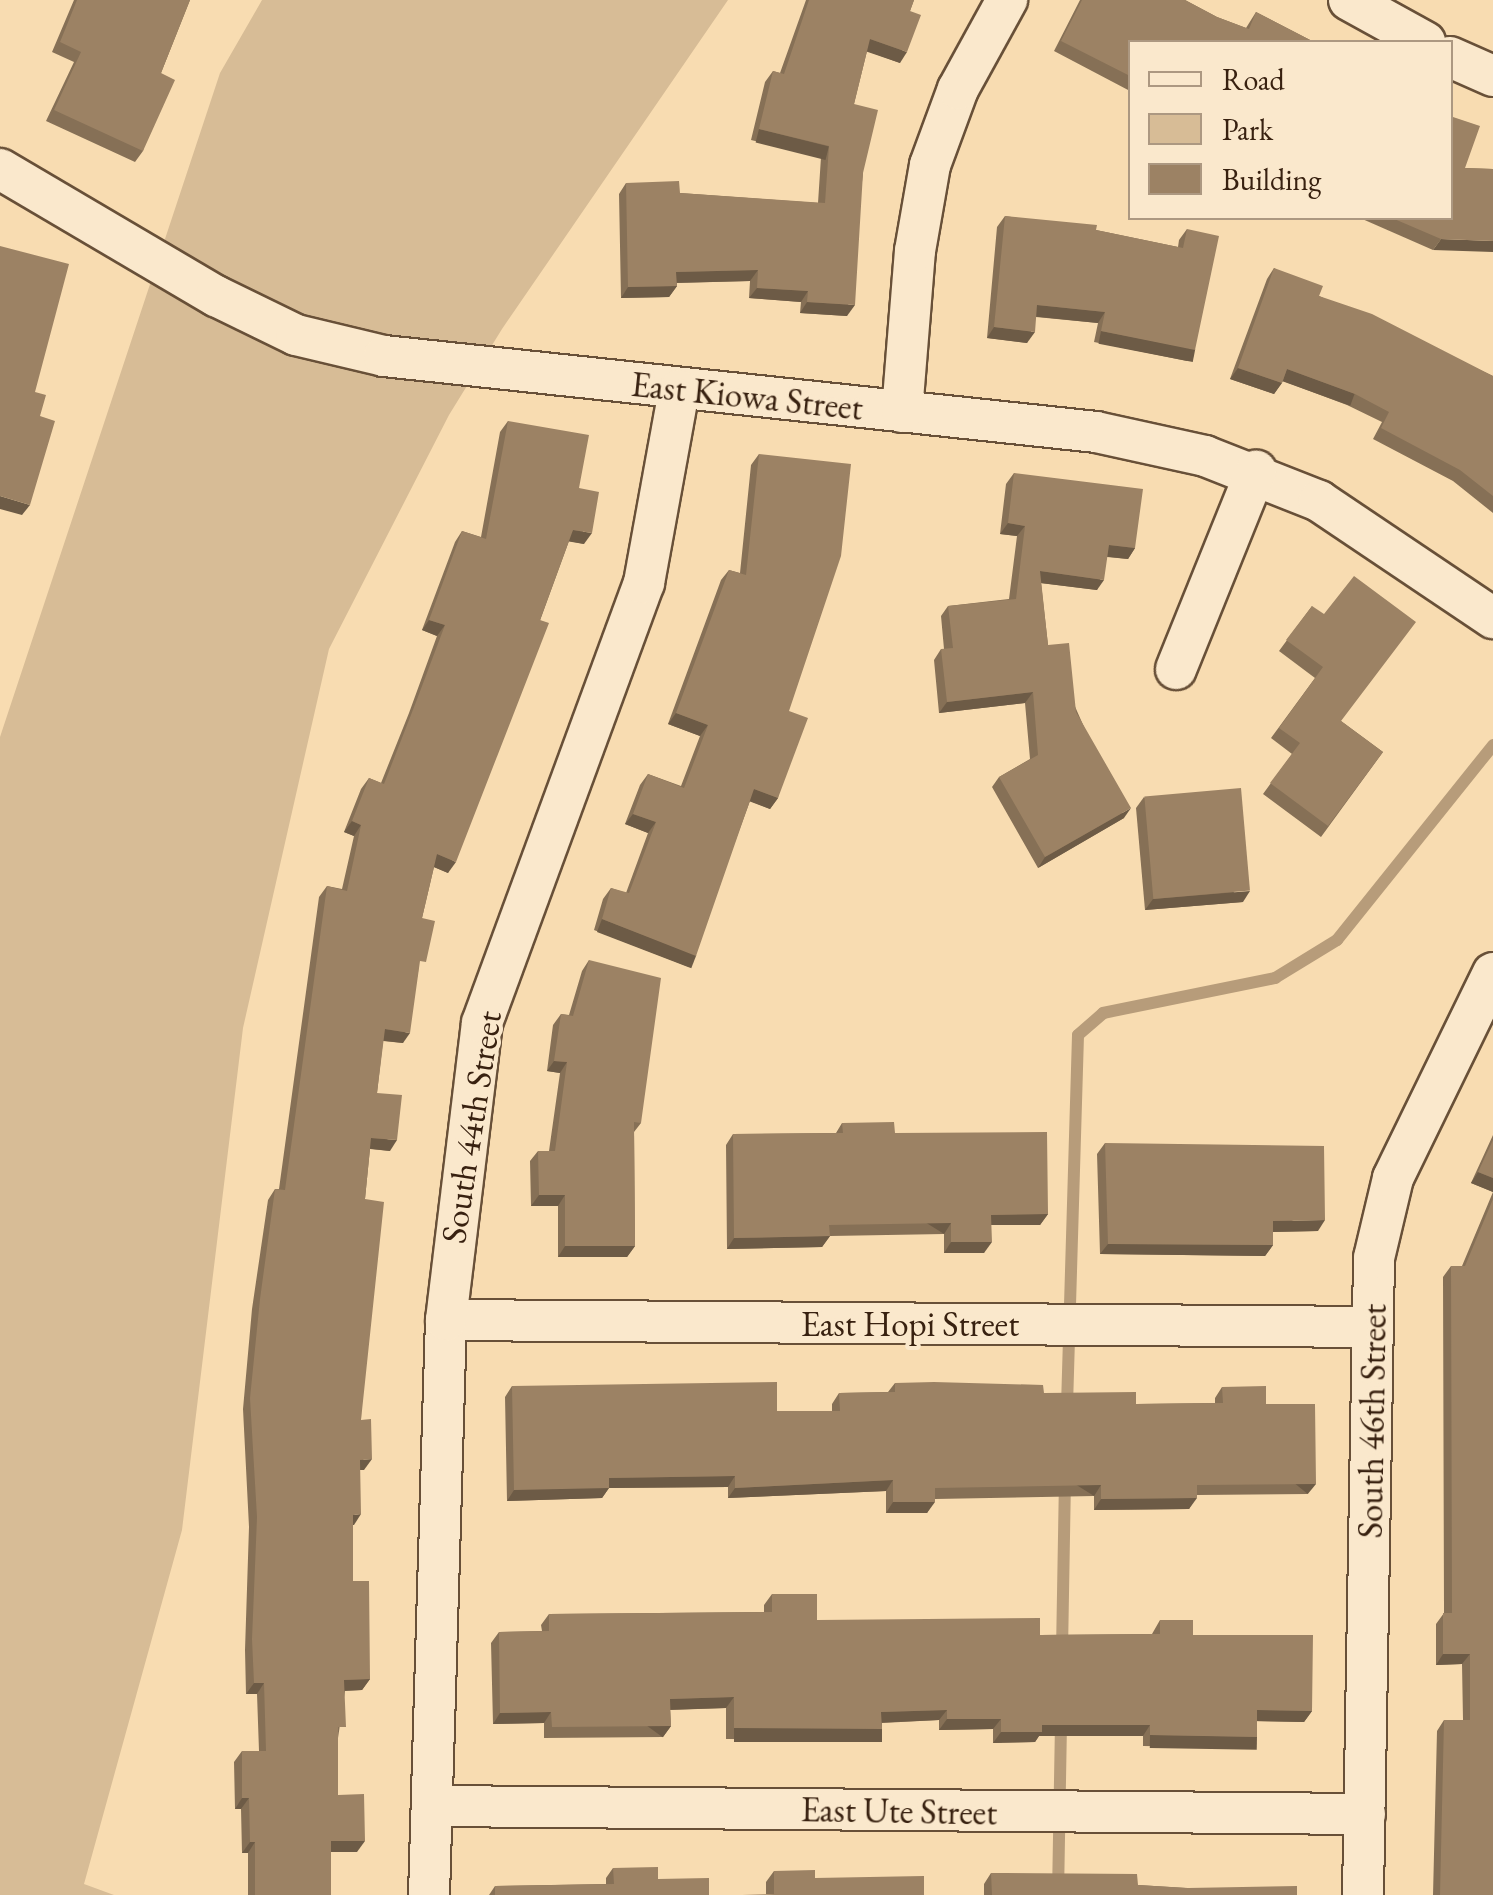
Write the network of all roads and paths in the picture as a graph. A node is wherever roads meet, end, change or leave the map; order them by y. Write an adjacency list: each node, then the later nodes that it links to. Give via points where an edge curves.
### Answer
1 (1007, 0): 8 (street, via 958,89 930,165 915,252)
2 (1350, 0): 3 (street)
3 (1421, 40)
4 (1453, 58): 5 (street)
5 (1493, 76)
6 (0, 169): 7 (street, East Kiowa Street, via 216,296 296,335 384,356)
7 (679, 390): 8 (street, East Kiowa Street); 13 (street, South 44th Street, via 644,583 482,1023)
8 (902, 412): 9 (street, East Kiowa Street, via 1096,432)
9 (1256, 471): 10 (street, East Kiowa Street, via 1319,501); 11 (street)
10 (1493, 618)
11 (1176, 670)
12 (1493, 973): 14 (street, South 46th Street, via 1393,1178 1374,1258)
13 (446, 1320): 14 (street, East Hopi Street); 15 (street, South 44th Street)
14 (1373, 1327): 16 (street, South 46th Street)
15 (432, 1806): 16 (street, East Ute Street); 17 (street, South 44th Street)
16 (1365, 1814): 18 (street, South 46th Street)
17 (428, 1895)
18 (1363, 1895)

